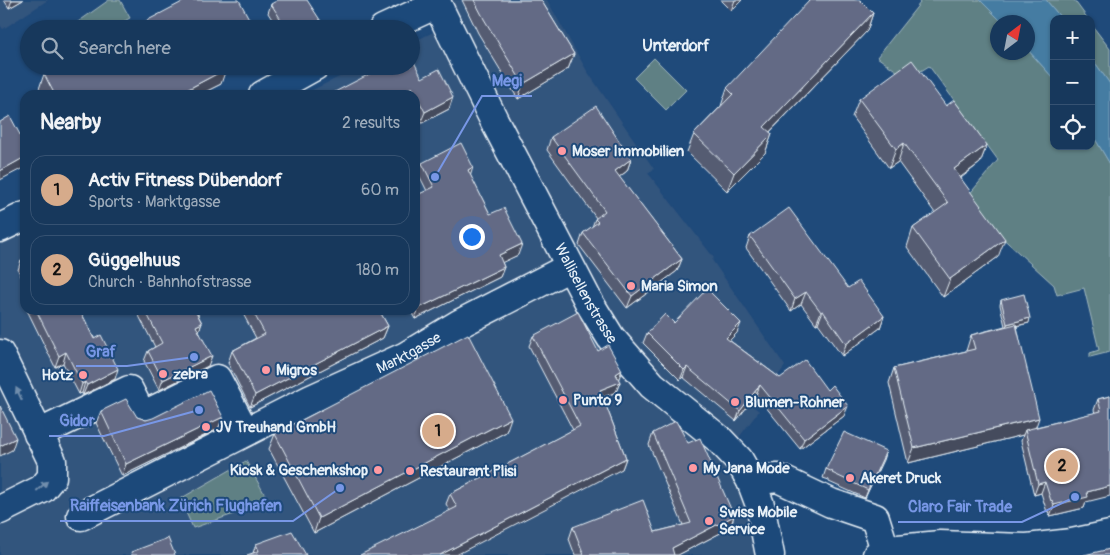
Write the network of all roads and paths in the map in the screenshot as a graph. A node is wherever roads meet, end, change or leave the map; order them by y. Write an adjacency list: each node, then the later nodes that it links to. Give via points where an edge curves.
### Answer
1 (436, 2): 2 (street); 7 (street, Wallisellenstrasse)
2 (401, 20)
3 (299, 75): 4 (street)
4 (272, 90)
5 (20, 218): 6 (street)
6 (0, 228)
7 (570, 267): 9 (street, Marktgasse, via 459,324 406,356); 11 (street, Wallisellenstrasse, via 611,338 674,404 730,449)
8 (0, 354): 10 (street, one-way to 8)
9 (245, 432): 10 (street, via 217,379 142,416 129,390); 13 (street, Marktgasse)
10 (38, 434): 12 (street, one-way to 10, via 42,489 52,477 52,461)
11 (751, 481): 16 (street, via 778,478 831,503 886,520); 17 (street, Wallisellenstrasse, via 760,505)
12 (0, 510)
13 (81, 516)
14 (1110, 534): 15 (street)
15 (1010, 552): 16 (street, via 974,545 940,545)
16 (882, 554)
17 (770, 555)

